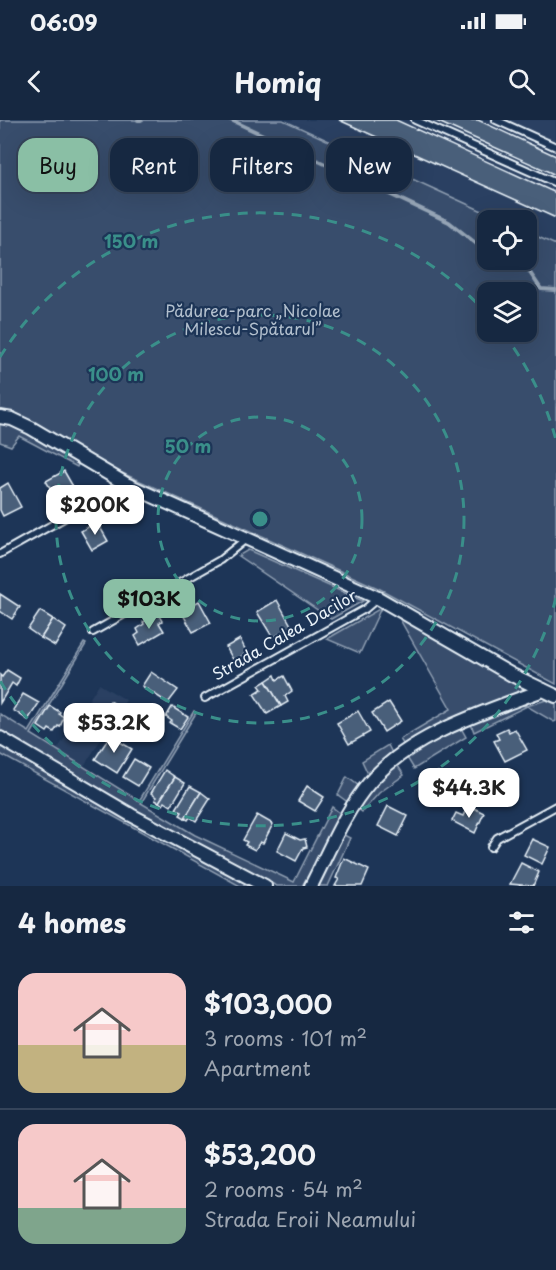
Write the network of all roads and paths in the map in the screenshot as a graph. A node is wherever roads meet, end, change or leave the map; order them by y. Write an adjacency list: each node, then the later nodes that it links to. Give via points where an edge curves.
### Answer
1 (415, 120): 4 (lane)
2 (496, 120): 3 (lane)
3 (556, 147)
4 (556, 183)
5 (0, 417): 6 (street, Strada Calea Dacilor, via 31,428)
6 (126, 484): 7 (street, Strada Calea Dacilor); 8 (lane)
7 (247, 539): 9 (street, Strada Calea Dacilor); 10 (lane, via 220,560)
8 (0, 554)
9 (378, 598): 11 (street, Strada Calea Dacilor); 13 (lane, Strada Calea Dacilor, via 365,609)
10 (93, 632)
11 (543, 690): 12 (street, Strada Calea Dacilor); 18 (street, via 469,718 430,737 384,767 350,811)
12 (556, 696)
13 (205, 698)
14 (0, 738): 17 (street, via 131,815)
15 (556, 806): 16 (lane, via 497,838)
16 (491, 847)
17 (265, 886)
18 (311, 886)

